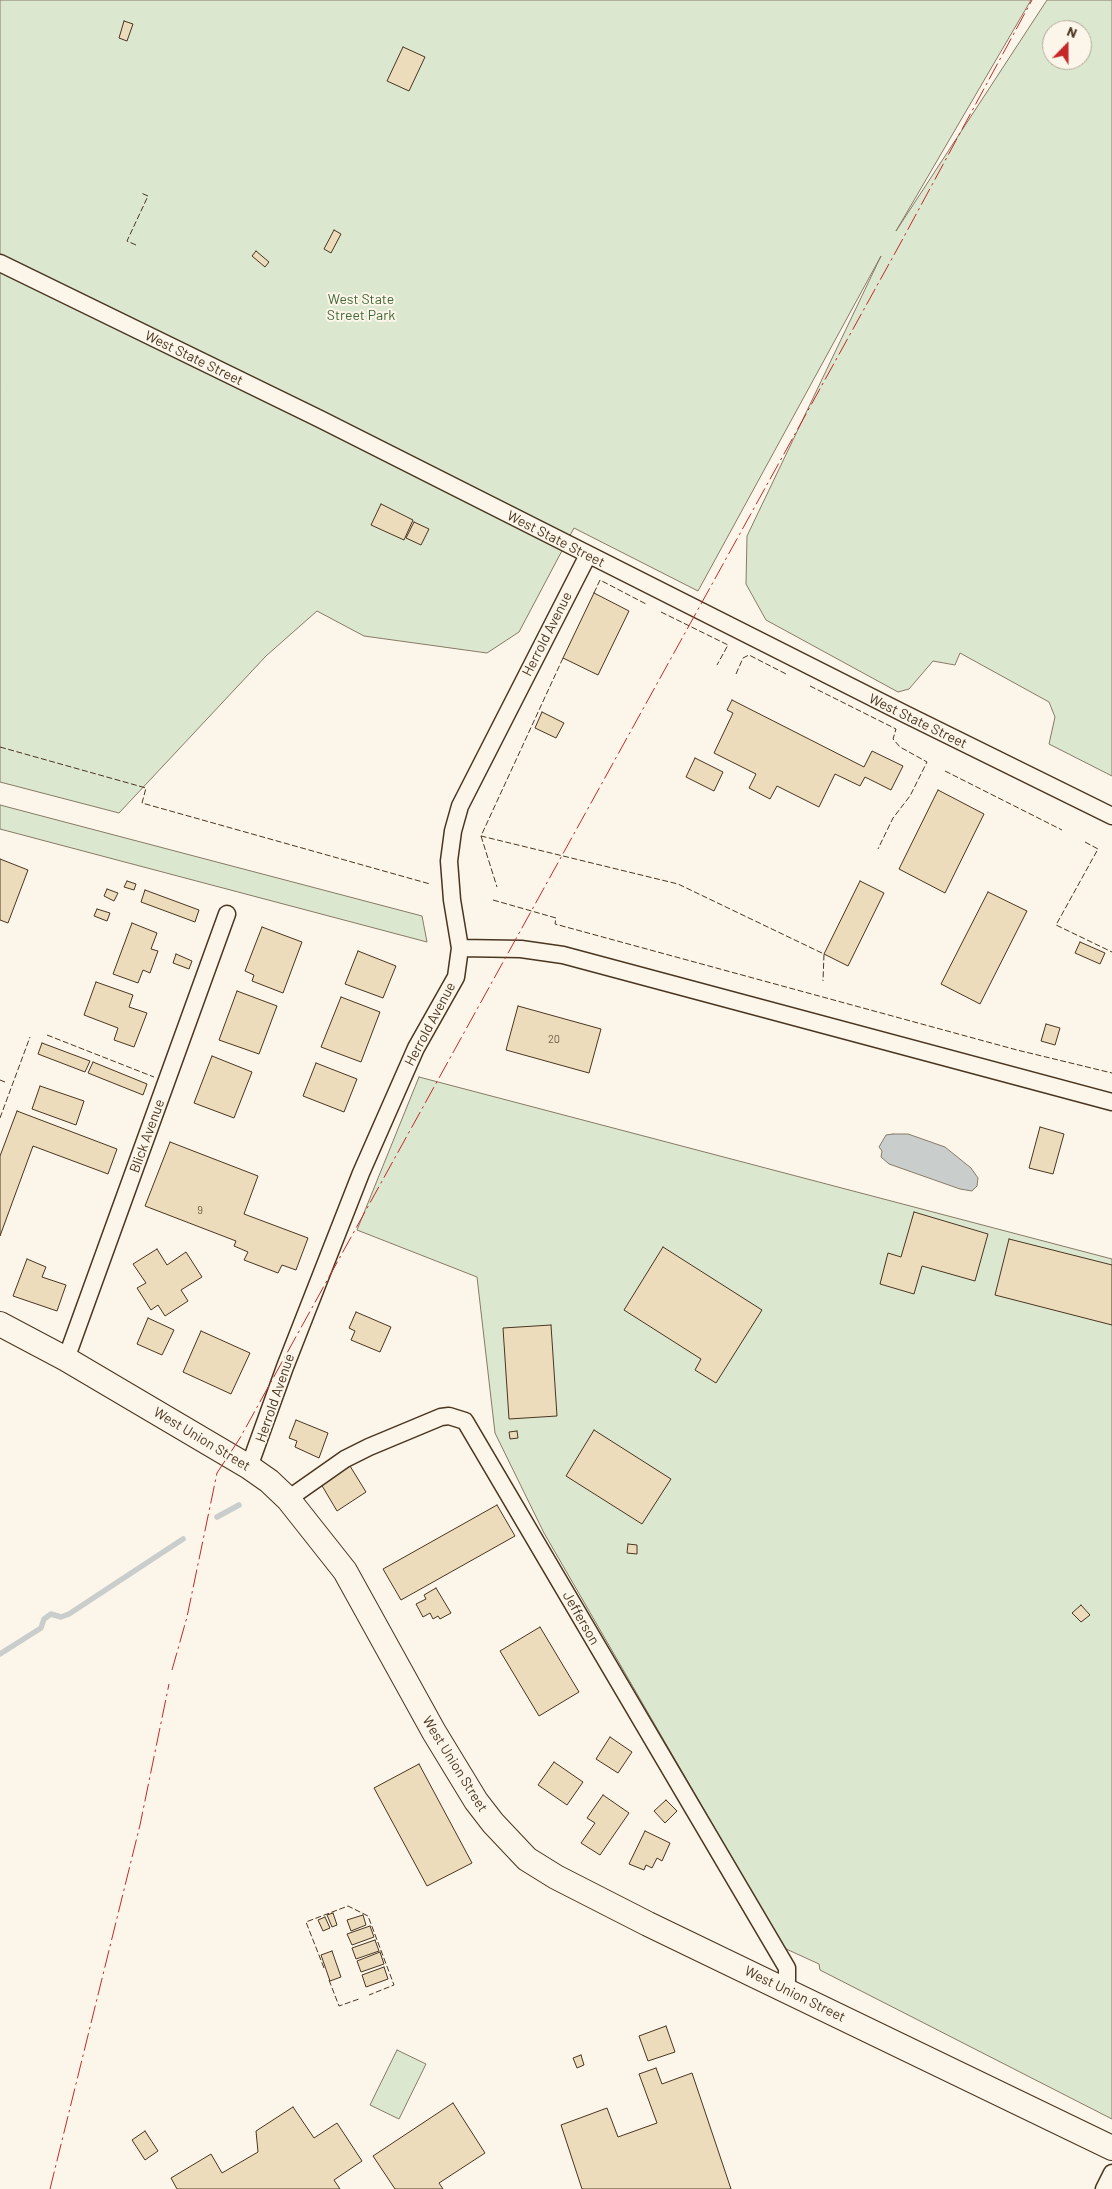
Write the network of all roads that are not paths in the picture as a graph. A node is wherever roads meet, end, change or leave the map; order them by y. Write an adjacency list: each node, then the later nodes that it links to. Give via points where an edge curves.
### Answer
1 (0, 263): 2 (street, West State Street, via 320,419)
2 (588, 555): 3 (street, West State Street); 5 (street, Herrold Avenue, via 460,806 449,861)
3 (1112, 816)
4 (227, 914): 8 (street, Blick Avenue)
5 (460, 948): 6 (street, via 521,949 563,955); 9 (street, Herrold Avenue, via 456,977 416,1048 361,1173)
6 (1112, 1102)
7 (0, 1324): 8 (main road, West Union Street)
8 (66, 1359): 9 (main road, West Union Street)
9 (249, 1467): 10 (main road, West Union Street)
10 (288, 1499): 11 (main road, West Union Street, via 344,1571 476,1801 521,1853 556,1877); 11 (street, Jefferson, via 369,1447 441,1417 450,1416 464,1421 787,1968)
11 (787, 1990): 12 (main road, West Union Street)
12 (1112, 2148)
13 (1112, 2173): 14 (street)
14 (1104, 2189)

